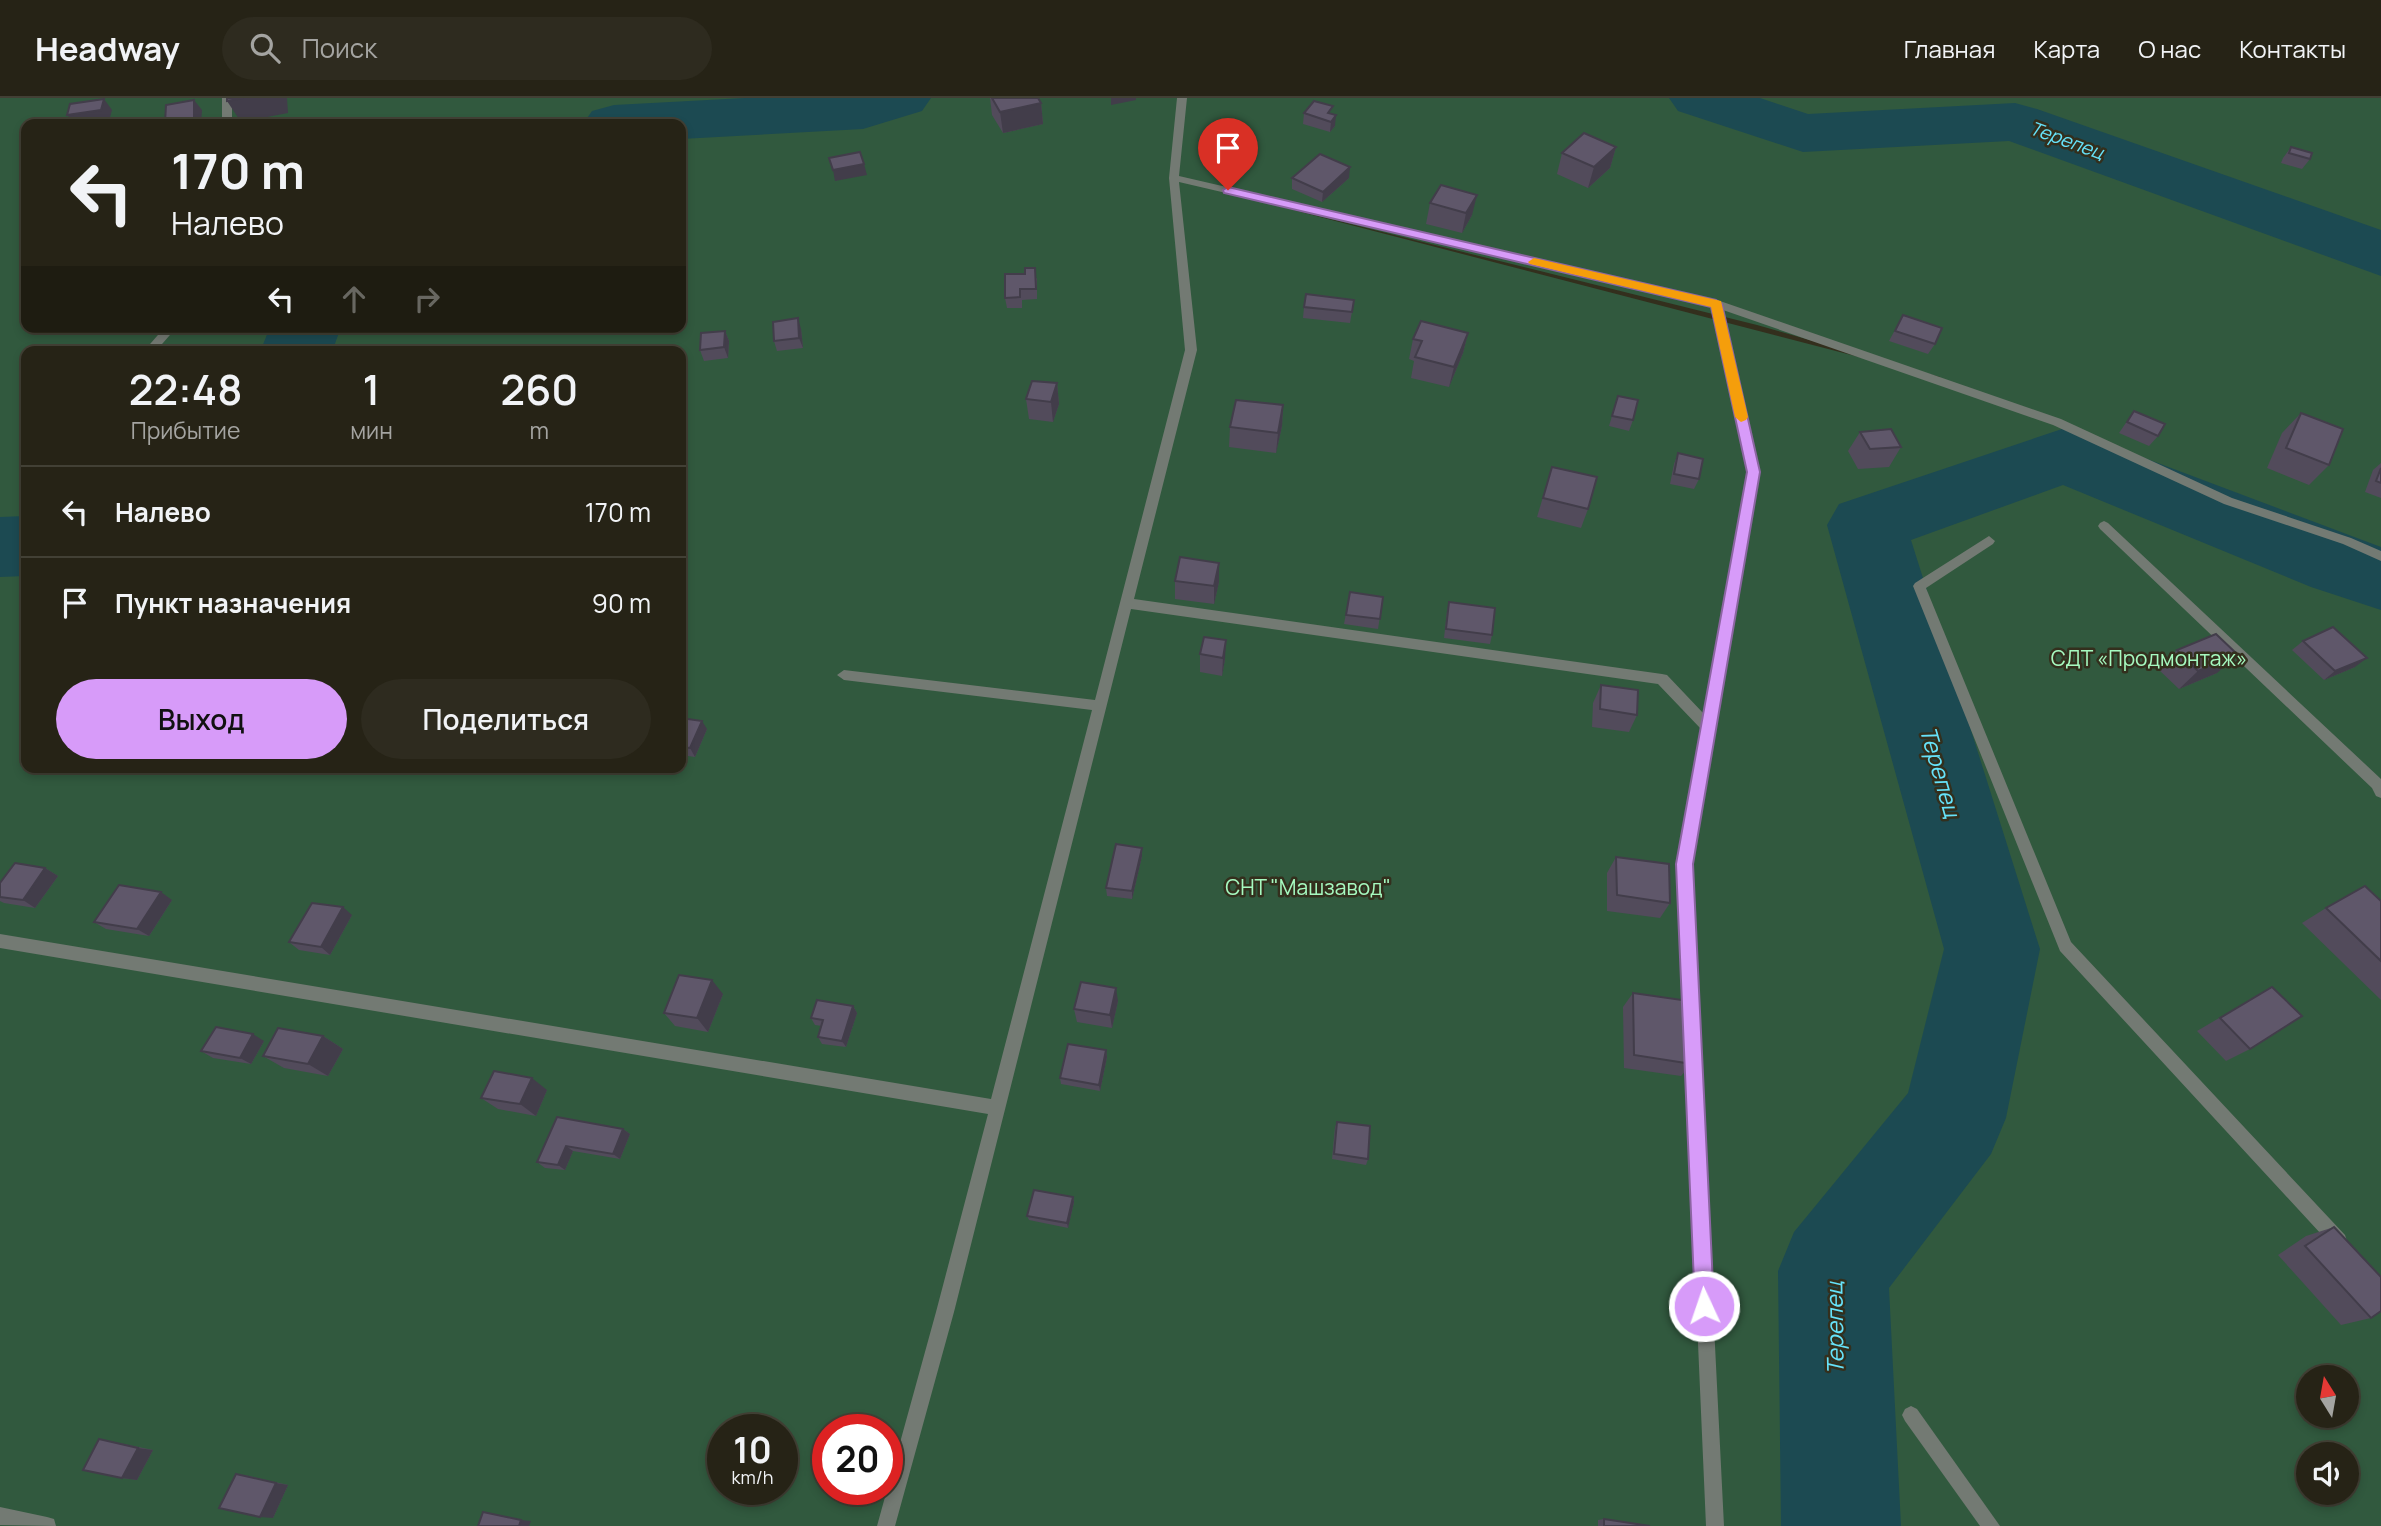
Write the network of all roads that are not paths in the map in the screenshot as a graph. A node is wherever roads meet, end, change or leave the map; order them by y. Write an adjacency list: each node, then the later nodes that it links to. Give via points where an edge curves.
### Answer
1 (227, 98): 3 (lane)
2 (1182, 98): 4 (lane)
3 (227, 119)
4 (1174, 178): 5 (lane); 11 (lane, via 1191,350)
5 (1716, 304): 10 (lane, via 2057,422 2228,501); 14 (lane, via 1754,472)
6 (166, 333): 7 (lane)
7 (154, 346)
8 (2104, 526): 15 (lane)
9 (1989, 541): 18 (lane, via 1919,586 2065,946)
10 (2381, 556)
11 (1126, 603): 13 (lane); 14 (lane, via 1662,679)
12 (844, 675): 13 (lane)
13 (1100, 706): 17 (lane)
14 (1709, 729): 23 (lane, via 1684,864)
15 (2381, 792)
16 (0, 941): 17 (lane)
17 (997, 1108): 22 (lane)
18 (2353, 1256)
19 (1911, 1415): 24 (lane)
20 (0, 1516): 21 (lane)
21 (47, 1526)
22 (887, 1526)
23 (1715, 1526)
24 (1992, 1526)

